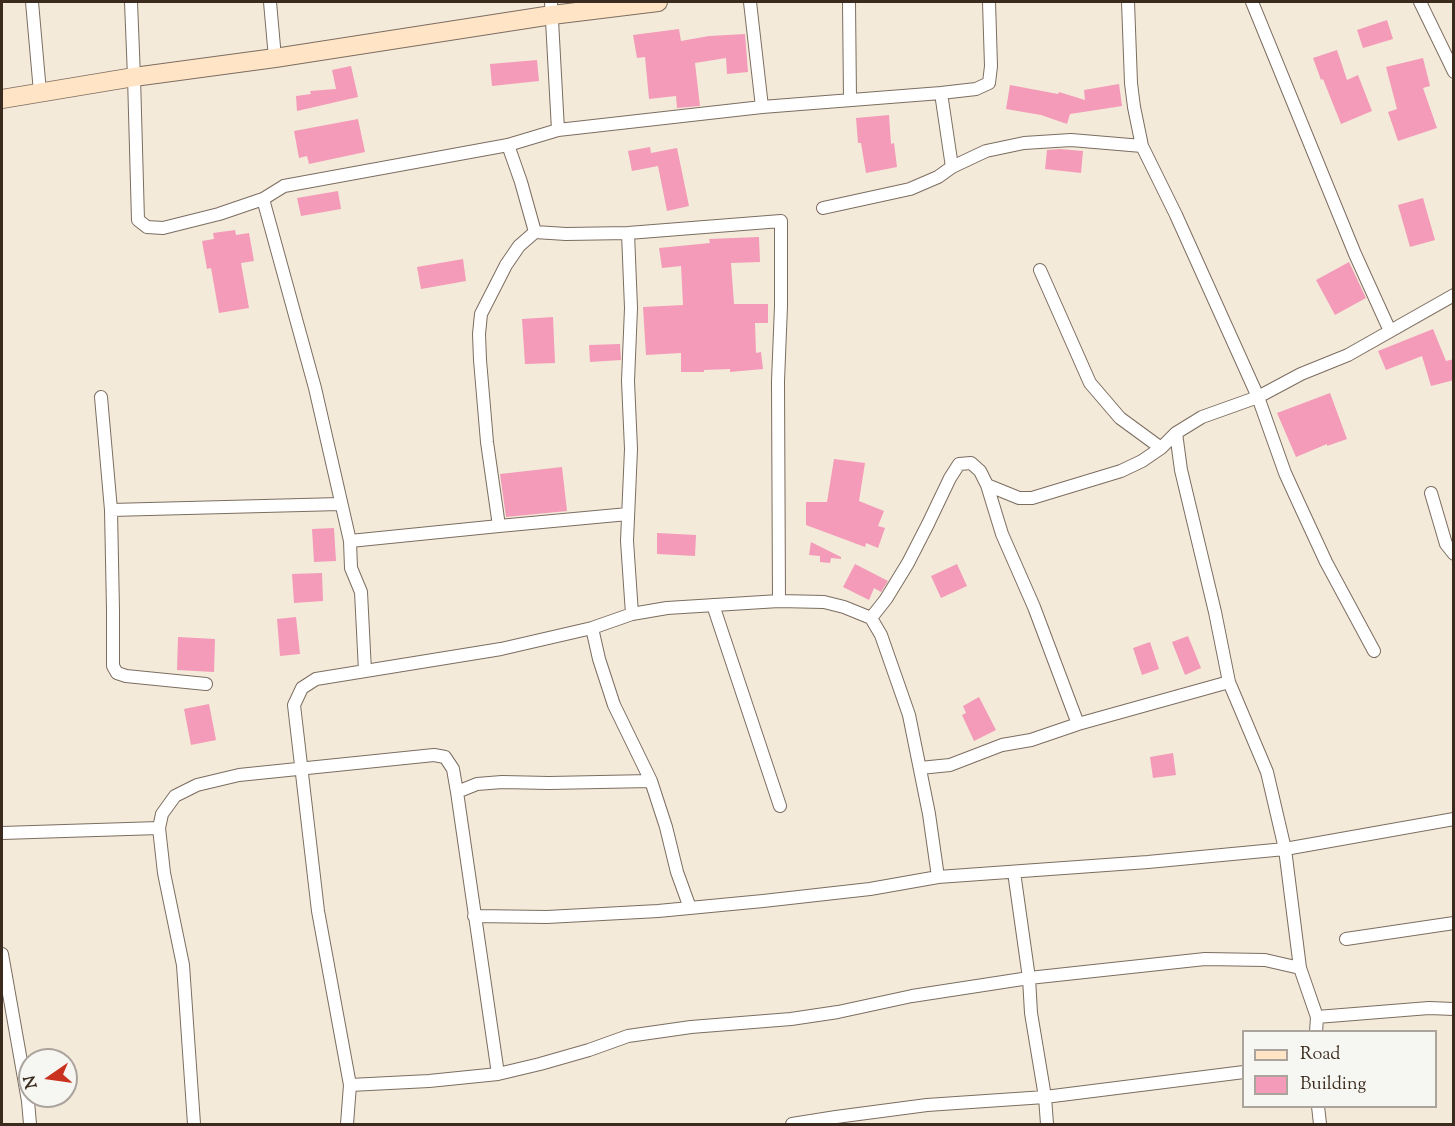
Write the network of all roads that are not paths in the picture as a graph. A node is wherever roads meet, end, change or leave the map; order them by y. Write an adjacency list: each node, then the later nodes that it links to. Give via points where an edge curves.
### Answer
1 (32, 2): 15 (street)
2 (131, 2): 14 (street)
3 (270, 2): 12 (street)
4 (658, 2): 11 (street)
5 (750, 2): 19 (street)
6 (849, 2): 18 (street)
7 (989, 2): 16 (street, via 989,83)
8 (1128, 2): 22 (street, via 1132,91)
9 (1252, 2): 30 (street, via 1354,254)
10 (1420, 2): 13 (street)
11 (552, 8): 12 (street); 20 (street)
12 (275, 58): 14 (street)
13 (1454, 72)
14 (134, 77): 15 (street); 24 (street, via 138,220 147,227 163,228)
15 (40, 92): 17 (street)
16 (941, 93): 18 (street); 23 (street)
17 (2, 99)
18 (850, 99): 19 (street)
19 (762, 107): 20 (street)
20 (558, 130): 21 (street)
21 (508, 146): 24 (street, via 284,186); 26 (street)
22 (1142, 146): 23 (street, via 1071,140 1024,143 986,151); 32 (street)
23 (952, 167): 25 (street, via 910,189)
24 (263, 199): 37 (street, via 315,388)
25 (823, 208)
26 (535, 232): 27 (street); 40 (street, via 506,265 481,314 480,360)
27 (628, 233): 39 (street); 43 (street, via 781,221)
28 (1040, 270): 34 (street, via 1090,383 1120,418)
29 (1454, 295): 30 (street)
30 (1390, 331): 32 (street)
31 (101, 397): 38 (street)
32 (1258, 397): 33 (street, via 1202,417); 48 (street, via 1285,473 1326,562)
33 (1176, 433): 34 (street); 50 (street, via 1180,470)
34 (1161, 448): 35 (street, via 1121,471 1032,498 1019,498)
35 (987, 485): 46 (street, via 971,463 959,464 908,563); 52 (street, via 1002,534)
36 (1431, 493): 42 (street, via 1446,544)
37 (340, 504): 38 (street); 41 (street)
38 (111, 510): 51 (street, via 113,666 117,673 126,676)
39 (628, 514): 40 (street); 45 (street)
40 (499, 526): 41 (street)
41 (350, 541): 49 (street, via 351,568 361,592)
42 (1454, 554)
43 (778, 601): 44 (street); 46 (street, via 824,602)
44 (713, 606): 45 (street); 57 (street)
45 (632, 614): 47 (street)
46 (871, 618): 54 (street, via 881,635 909,715)
47 (592, 628): 49 (street, via 501,649); 55 (street, via 614,705)
48 (1374, 651)
49 (365, 671): 53 (street, via 316,679 303,688 294,705)
50 (1229, 682): 52 (street); 61 (street, via 1267,772)
51 (206, 684)
52 (1078, 724): 54 (street, via 1002,745 951,765)
53 (301, 768): 56 (street, via 434,754 445,757 453,769); 59 (street, via 239,775 198,785 175,796 162,814); 76 (street, via 318,911)
54 (920, 768): 63 (street)
55 (651, 781): 56 (street, via 502,782 477,784); 64 (street)
56 (457, 792): 65 (street)
57 (780, 806)
58 (1454, 819): 61 (street)
59 (159, 828): 60 (street); 80 (street, via 183,965)
60 (2, 833)
61 (1285, 849): 62 (street); 69 (street)
62 (1014, 872): 63 (street); 70 (street)
63 (938, 877): 64 (street, via 870,889)
64 (690, 908): 65 (street, via 547,917)
65 (474, 916): 75 (street)
66 (1454, 923): 67 (street)
67 (1346, 939)
68 (2, 954): 79 (street)
69 (1300, 968): 70 (street, via 1265,960 1205,959); 72 (street)
70 (1029, 978): 75 (street, via 791,1019 628,1036); 77 (street, via 1030,1013)
71 (1454, 1009): 72 (street)
72 (1317, 1017): 73 (street)
73 (1316, 1030)
74 (1242, 1072): 77 (street)
75 (498, 1074): 76 (street)
76 (351, 1085): 81 (street)
77 (1045, 1097): 82 (street, via 927,1105); 83 (street)
78 (1318, 1108): 84 (street)
79 (30, 1125)
80 (194, 1125)
81 (347, 1125)
82 (792, 1125)
83 (1047, 1125)
84 (1320, 1125)

